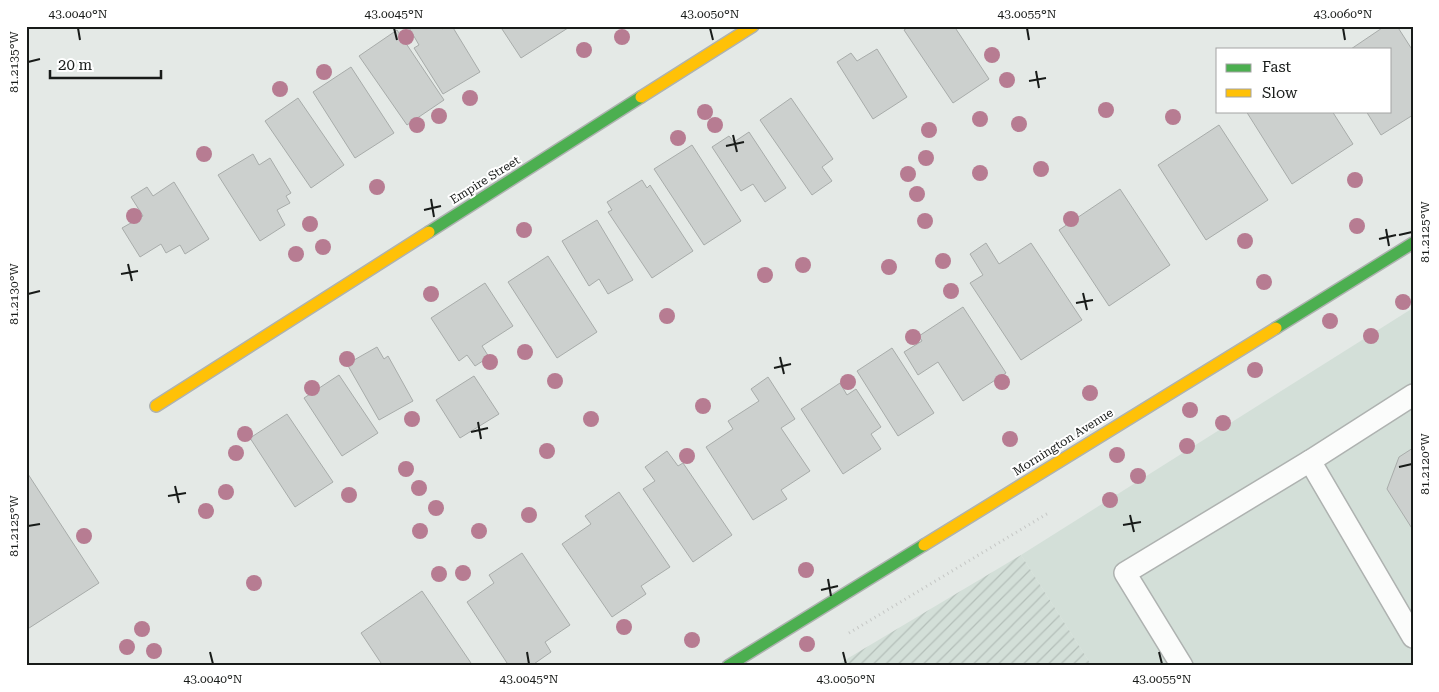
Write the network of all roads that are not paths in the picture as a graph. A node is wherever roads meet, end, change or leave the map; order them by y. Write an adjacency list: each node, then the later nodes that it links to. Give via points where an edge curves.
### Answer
1 (753, 26): 4 (street, Empire Street)
2 (1413, 242): 7 (street, Mornington Avenue)
3 (1413, 395): 5 (lane)
4 (156, 406)
5 (1310, 461): 6 (lane); 8 (lane, via 1125,573)
6 (1413, 637)
7 (728, 666)
8 (1182, 666)

